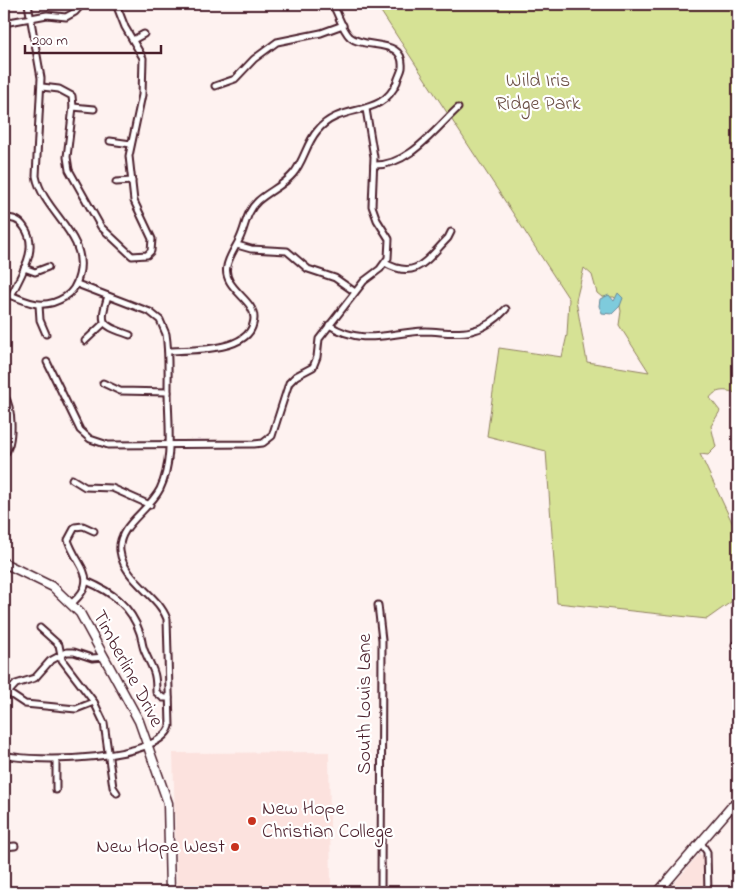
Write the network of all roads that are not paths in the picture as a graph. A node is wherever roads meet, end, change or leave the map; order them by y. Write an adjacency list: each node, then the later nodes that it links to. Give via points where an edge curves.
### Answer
1 (28, 4): 5 (street)
2 (82, 4): 5 (street, via 66,17 47,15)
3 (116, 4): 9 (street)
4 (332, 4): 7 (street)
5 (31, 18): 6 (street); 11 (street)
6 (4, 23)
7 (343, 25): 10 (street, via 322,33 277,42 235,79); 15 (street, via 349,36 361,43 390,46 402,63 387,98)
8 (144, 34): 9 (street)
9 (133, 40): 17 (street, via 144,63 141,103)
10 (215, 86)
11 (42, 87): 12 (street, via 69,92); 27 (street, via 38,188 78,247 82,266)
12 (74, 107): 14 (street); 19 (street, via 67,157 71,176 107,235 132,256 138,257 151,251 152,239 137,209)
13 (458, 108): 18 (street, via 401,160)
14 (94, 109)
15 (366, 109): 18 (street); 23 (street, via 339,114 320,127 294,173 252,207)
16 (110, 141): 17 (street)
17 (130, 144): 19 (street)
18 (374, 165): 24 (street, via 372,206 389,238 390,252)
19 (132, 181): 20 (street)
20 (116, 182)
21 (4, 218): 26 (street, via 22,223 31,238)
22 (451, 232): 24 (street, via 416,269 401,271)
23 (237, 245): 29 (street, via 287,251 308,268 335,278); 39 (street, via 228,262 226,275 251,308 252,329 239,340 220,347)
24 (385, 263): 29 (street)
25 (48, 267): 26 (street, via 35,272)
26 (24, 268): 30 (street)
27 (77, 284): 31 (street); 32 (street, via 70,294 54,303)
28 (4, 292): 30 (street)
29 (355, 292): 35 (street)
30 (11, 296): 32 (street)
31 (108, 296): 34 (street, via 102,313); 39 (street, via 157,318 166,330)
32 (39, 304): 36 (street, via 40,320)
33 (506, 309): 35 (street, via 482,328 458,333 424,331 361,338)
34 (104, 323): 37 (street); 38 (street)
35 (329, 325): 44 (street, via 318,340 315,364 289,383 274,433 267,441 259,444)
36 (46, 334)
37 (130, 335)
38 (86, 341)
39 (168, 351): 42 (street)
40 (47, 362): 44 (street, via 85,437 108,445)
41 (103, 383): 42 (street, via 120,391)
42 (168, 392): 44 (street)
43 (4, 395): 45 (street, via 9,408 10,446)
44 (168, 446): 47 (street, via 166,475)
45 (4, 455)
46 (72, 479): 47 (street, via 85,487 112,488)
47 (150, 505): 57 (street, via 124,532 120,539 120,554 130,573 167,619)
48 (94, 531): 50 (street, via 83,526 75,527 68,540)
49 (4, 563): 51 (street, Timberline Drive, via 53,587)
50 (86, 582): 51 (street, via 82,594); 57 (street, via 116,596 130,612 156,673 156,692 163,698)
51 (71, 604): 55 (street, Timberline Drive, via 88,624)
52 (378, 605): 70 (street, South Louis Lane, via 382,640)
53 (40, 628): 54 (street, via 59,645)
54 (60, 656): 55 (street, via 74,652 92,658); 56 (street, via 50,661 35,678 16,684); 58 (street)
55 (105, 657): 59 (street, Timberline Drive)
56 (6, 692): 58 (street, via 25,704 76,709)
57 (169, 698): 59 (street, via 169,731)
58 (94, 702): 60 (street, via 104,723)
59 (148, 743): 60 (street); 69 (street, Timberline Drive, via 168,803)
60 (109, 754): 62 (street); 64 (street, via 113,787)
61 (4, 755): 62 (street)
62 (56, 760): 63 (street)
63 (56, 790)
64 (117, 793)
65 (738, 799): 66 (street)
66 (701, 843): 71 (street); 72 (street, via 707,852)
67 (4, 846): 68 (street)
68 (15, 846)
69 (170, 892)
70 (381, 892)
71 (658, 892)
72 (708, 892)

